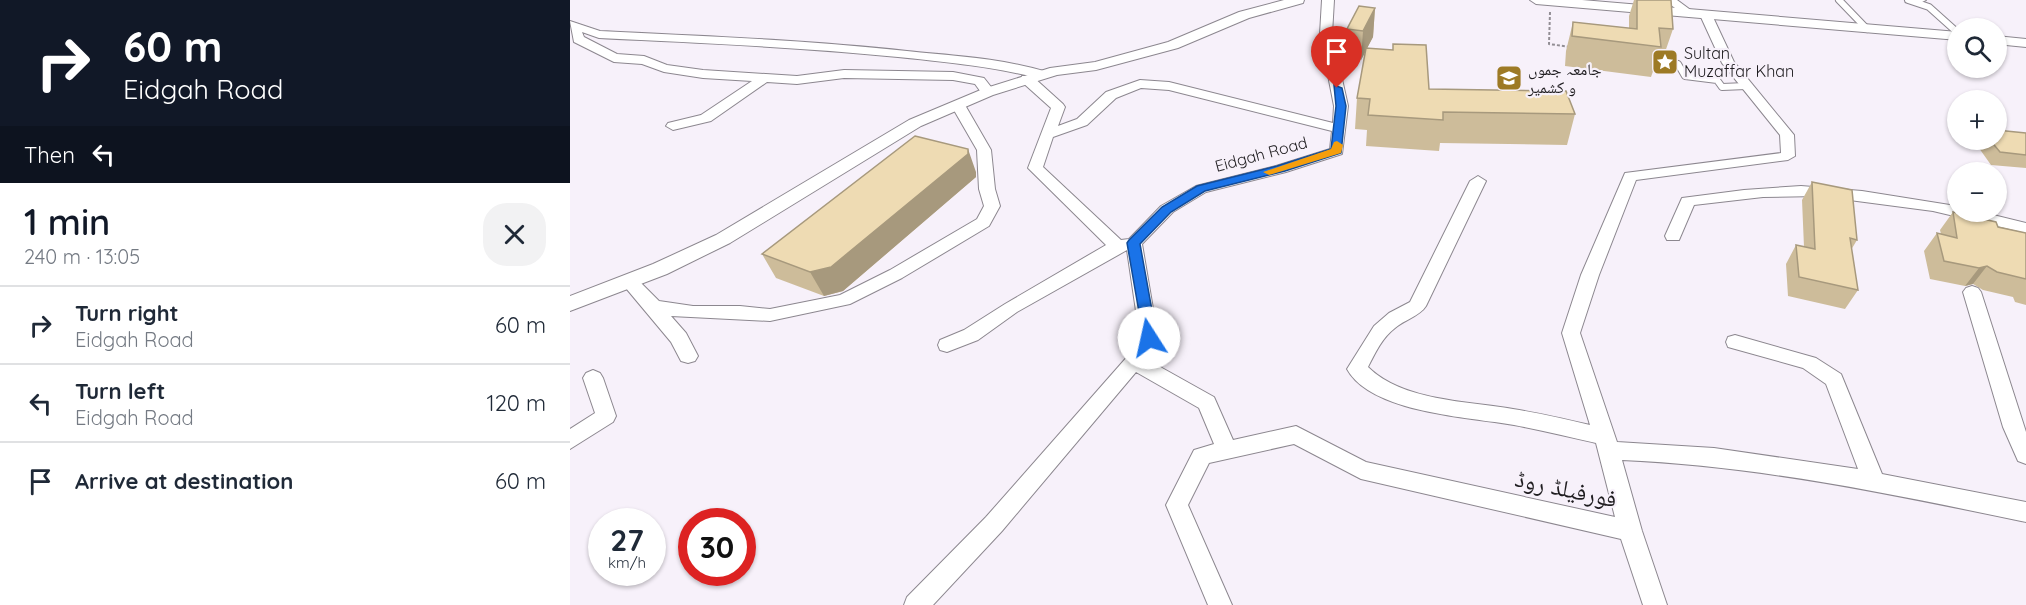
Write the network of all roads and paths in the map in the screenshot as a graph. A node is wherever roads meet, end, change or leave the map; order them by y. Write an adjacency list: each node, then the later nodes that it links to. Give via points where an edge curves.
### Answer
1 (1298, 0): 17 (street, via 1244,15 1173,45 1096,66 1055,70)
2 (1328, 0): 23 (street, Eidgah Road, via 1326,33 1341,106)
3 (1670, 0): 8 (street)
4 (1839, 0): 11 (lane)
5 (1908, 0): 6 (lane)
6 (1918, 0): 9 (lane)
7 (1543, 1): 8 (street); 15 (path, via 1549,44)
8 (1698, 14): 11 (street); 19 (street)
9 (1947, 21)
10 (572, 25): 17 (street, via 599,34 837,47 969,61 1020,68); 18 (street, via 578,39 614,58 644,60 664,68 703,74)
11 (1867, 29): 12 (street)
12 (1947, 33)
13 (2007, 41): 14 (street)
14 (2026, 43)
15 (1570, 46)
16 (1666, 62): 19 (lane, via 1678,64 1684,76 1717,80 1722,87)
17 (1034, 77): 20 (street); 24 (street, via 1058,107)
18 (763, 79): 20 (street, via 797,80 844,74 953,76 979,81); 22 (street, via 706,118)
19 (1746, 86): 39 (street, فورفیلڈ روڈ, via 1786,135 1788,156 1630,176 1590,275 1571,333)
20 (988, 92): 21 (street)
21 (958, 105): 29 (street, via 915,123 723,239); 32 (street, via 984,150 992,206 984,222 844,300 770,315)
22 (673, 126)
23 (1339, 129): 24 (street, via 1168,86 1140,84 1111,95 1082,122); 28 (street, Eidgah Road, via 1337,151 1201,189 1167,209)
24 (1048, 134): 28 (street, via 1038,150 1035,168)
25 (1478, 181): 39 (street, via 1418,306 1394,316 1372,339 1358,369 1373,385 1433,406 1514,417)
26 (2026, 228): 27 (street, via 1981,216 1836,192 1753,193 1688,201)
27 (1672, 236)
28 (1125, 244): 34 (street, via 971,335); 36 (street, via 1149,338)
29 (629, 281): 31 (street); 32 (street)
30 (1972, 292): 41 (street, via 2013,427)
31 (570, 304)
32 (654, 307): 35 (street)
33 (1734, 342): 42 (street, via 1809,363 1834,379)
34 (947, 345)
35 (688, 356)
36 (1134, 362): 40 (street, via 1207,403); 45 (street, via 994,524)
37 (593, 378): 38 (street, via 606,416)
38 (570, 440)
39 (1607, 444): 42 (street); 44 (street, فورفیلڈ روڈ)
40 (1227, 450): 44 (street, فورفیلڈ روڈ, via 1296,435 1361,470); 46 (street, فورفیلڈ روڈ, via 1202,456 1177,505)
41 (2026, 455)
42 (1874, 481): 43 (street)
43 (2026, 512)
44 (1630, 531): 47 (street)
45 (916, 605)
46 (1220, 605)
47 (1655, 605)

